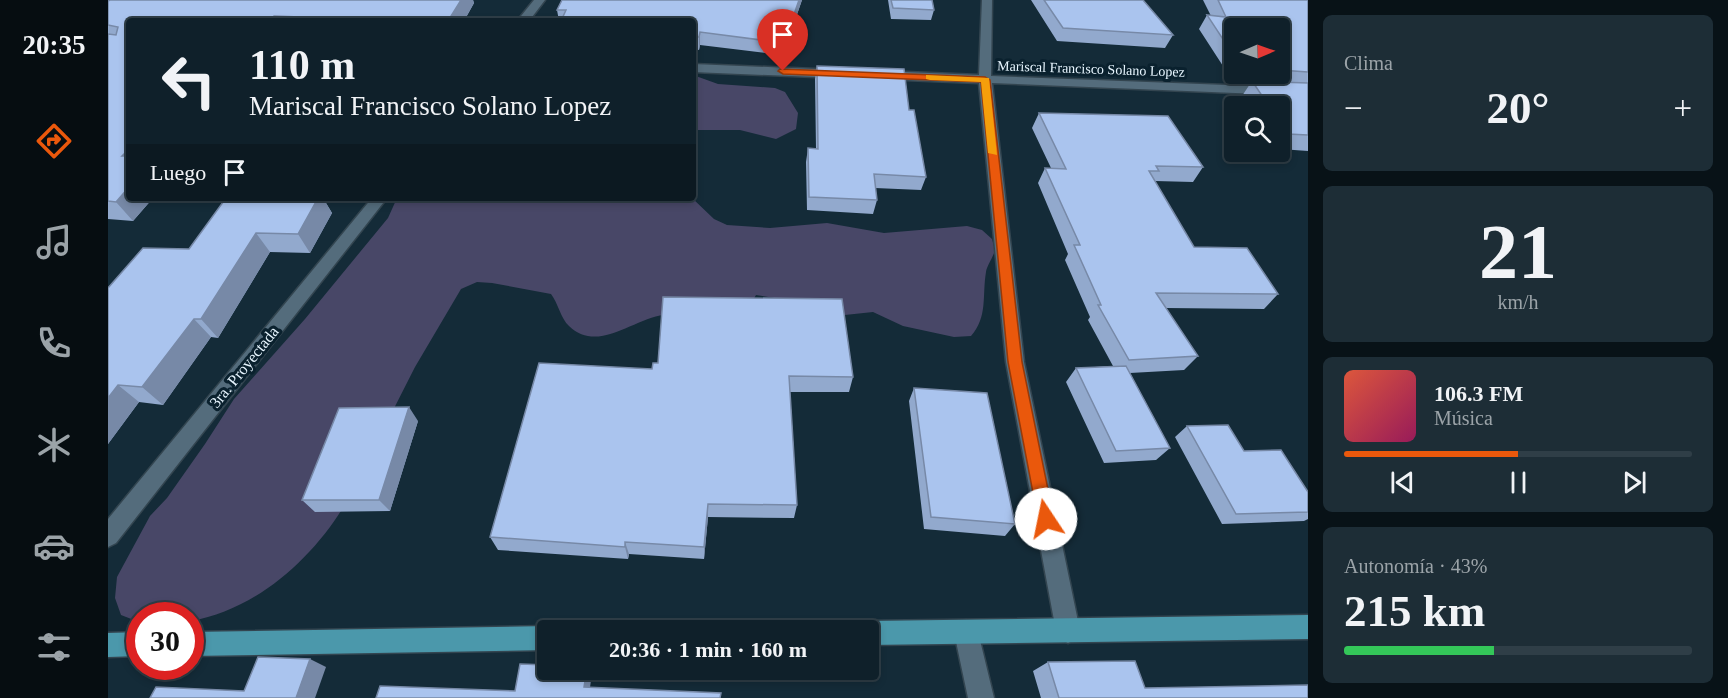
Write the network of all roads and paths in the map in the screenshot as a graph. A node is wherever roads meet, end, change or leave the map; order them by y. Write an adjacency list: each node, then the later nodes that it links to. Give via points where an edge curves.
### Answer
1 (540, 0): 3 (street)
2 (987, 0): 5 (street)
3 (525, 18)
4 (696, 68): 5 (street, Mariscal Francisco Solano Lopez)
5 (985, 80): 6 (street, Mariscal Francisco Solano Lopez); 10 (street, via 1015,362)
6 (1308, 92)
7 (378, 201): 8 (street, 3ra. Proyectada)
8 (108, 536)
9 (1308, 627): 10 (main road)
10 (1068, 631): 11 (main road)
11 (966, 632): 12 (main road); 17 (street)
12 (879, 633)
13 (537, 638): 15 (main road)
14 (126, 644): 16 (main road)
15 (204, 644)
16 (108, 645)
17 (981, 698)

